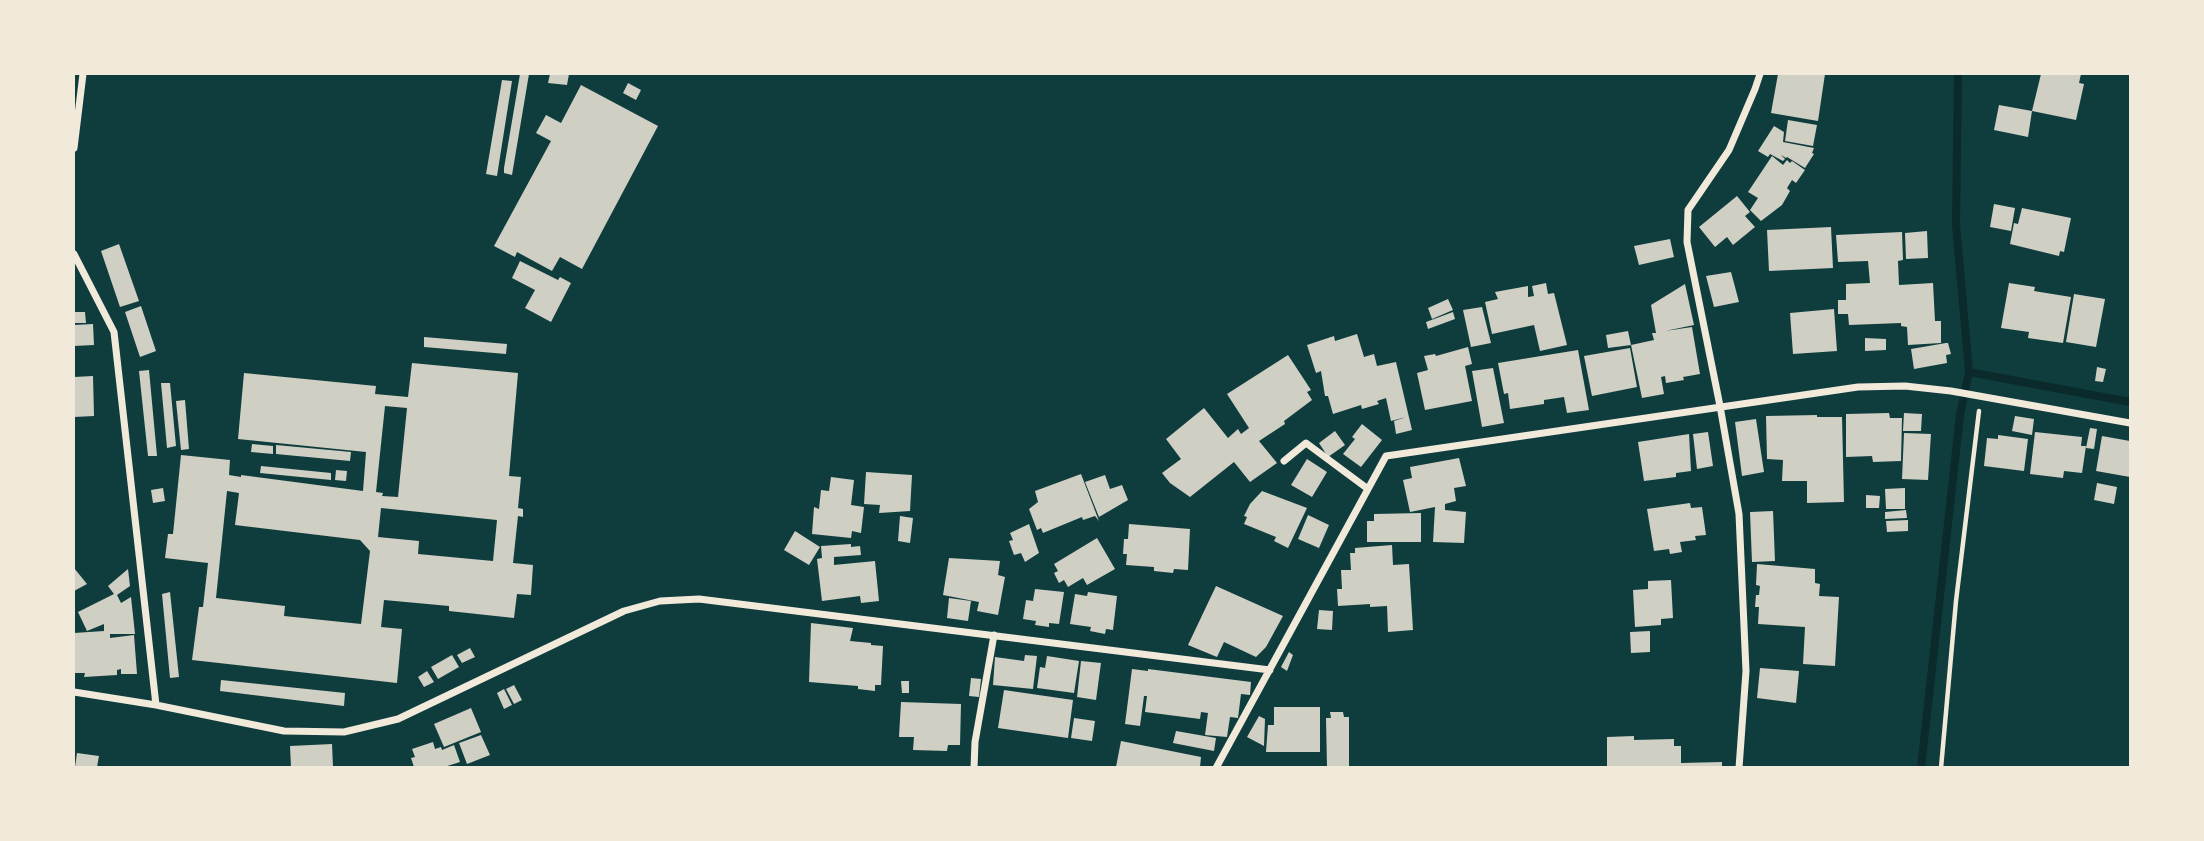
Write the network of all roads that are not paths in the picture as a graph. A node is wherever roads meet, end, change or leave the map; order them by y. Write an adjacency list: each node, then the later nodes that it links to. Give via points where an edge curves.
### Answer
1 (83, 74): 3 (street)
2 (1760, 74): 5 (street, via 1729,150 1688,210 1687,242)
3 (74, 148)
4 (74, 254): 12 (street, via 114,332)
5 (1720, 405): 6 (street, via 1858,387 1905,386); 8 (street, via 1386,456); 15 (street, via 1739,514 1746,671)
6 (2130, 423)
7 (1284, 461): 8 (street, via 1306,443)
8 (1368, 489): 10 (street)
9 (994, 635): 10 (street); 12 (street, via 699,599 660,601 624,611 398,719 344,732 284,731); 13 (street)
10 (1270, 670): 14 (street)
11 (74, 692): 12 (street)
12 (156, 705)
13 (974, 768)
14 (1216, 768)
15 (1740, 768)

